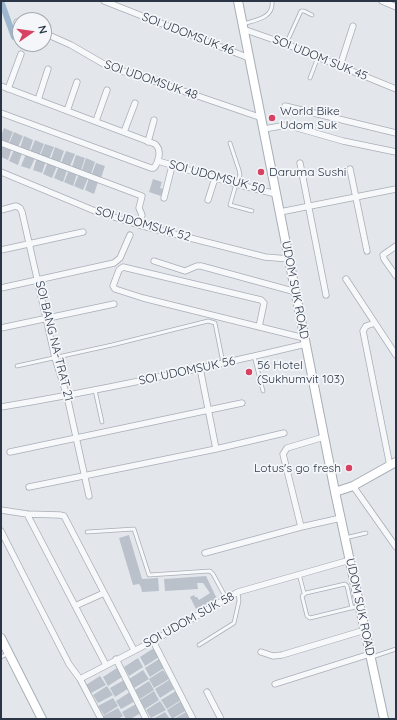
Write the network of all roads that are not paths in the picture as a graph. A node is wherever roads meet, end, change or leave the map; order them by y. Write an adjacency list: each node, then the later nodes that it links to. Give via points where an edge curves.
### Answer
1 (104, 1): 13 (street, SOI UDOMSUK 46)
2 (238, 1): 7 (main road, UDOM SUK ROAD)
3 (272, 1): 7 (lane, via 270,13)
4 (382, 1): 5 (street)
5 (396, 7)
6 (312, 15): 10 (lane, via 301,11)
7 (243, 26): 10 (street, SOI UDOM SUK 45); 13 (main road, UDOM SUK ROAD)
8 (353, 26): 14 (street)
9 (52, 37): 27 (street, SOI UDOMSUK 48, via 109,67)
10 (286, 44): 12 (street, SOI UDOM SUK 45)
11 (21, 54): 19 (street)
12 (318, 57): 14 (street, SOI UDOM SUK 45); 16 (lane)
13 (249, 58): 27 (main road, UDOM SUK ROAD)
14 (340, 66): 20 (street, SOI UDOM SUK 45)
15 (48, 69): 22 (street)
16 (310, 78)
17 (78, 82): 25 (street)
18 (1, 86): 19 (street)
19 (8, 89): 22 (street)
20 (396, 89)
21 (107, 90): 29 (street)
22 (38, 100): 25 (street)
23 (135, 103): 31 (street)
24 (285, 106): 32 (street)
25 (67, 111): 29 (street)
26 (1, 113): 37 (street, via 151,168 154,168)
27 (262, 118): 30 (main road, UDOM SUK ROAD)
28 (154, 120): 33 (street)
29 (96, 121): 31 (street)
30 (264, 129): 36 (street, via 287,125 343,141); 45 (main road, UDOM SUK ROAD)
31 (124, 132): 33 (street)
32 (396, 133)
33 (148, 142): 37 (street, via 158,147)
34 (1, 143): 54 (street, via 142,196)
35 (230, 143): 43 (lane, via 240,175)
36 (396, 152)
37 (158, 161): 39 (street, SOI UDOMSUK 50)
38 (300, 164): 50 (street)
39 (172, 166): 42 (street, SOI UDOMSUK 50); 48 (street)
40 (350, 169): 46 (street)
41 (1, 172): 54 (street, SOI UDOMSUK 52, via 95,211)
42 (215, 178): 43 (street, SOI UDOMSUK 50); 49 (street)
43 (236, 184): 45 (street, SOI UDOMSUK 50); 52 (lane, via 230,205)
44 (395, 188): 46 (street); 47 (street)
45 (276, 194): 53 (main road, UDOM SUK ROAD)
46 (356, 196): 50 (street); 60 (street)
47 (396, 196)
48 (164, 198)
49 (208, 200)
50 (309, 206): 53 (street); 68 (street)
51 (1, 210): 57 (street, SOI BANG NA-TRAT 21, via 16,206 20,208)
52 (252, 211)
53 (280, 212): 61 (main road, UDOM SUK ROAD)
54 (139, 225): 61 (street, SOI UDOMSUK 52, via 265,257)
55 (83, 232): 57 (street)
56 (130, 235): 64 (street, via 120,258 114,263)
57 (29, 244): 59 (street); 64 (street, SOI BANG NA-TRAT 21)
58 (396, 246): 63 (street, via 383,255)
59 (1, 250)
60 (367, 251)
61 (289, 259): 67 (main road, UDOM SUK ROAD)
62 (154, 261): 67 (street, via 185,271 201,266)
63 (396, 276)
64 (39, 280): 66 (street); 70 (street, SOI BANG NA-TRAT 21)
65 (346, 280): 71 (street)
66 (1, 288)
67 (296, 292): 74 (main road, UDOM SUK ROAD)
68 (326, 295)
69 (114, 304): 70 (street)
70 (46, 318): 73 (street); 77 (street, SOI BANG NA-TRAT 21)
71 (375, 323): 75 (street); 93 (street, via 366,326 363,331)
72 (259, 327): 72 (street, via 142,298 115,289 113,286 119,270 123,267 261,300 264,303); 74 (street)
73 (1, 328)
74 (305, 341): 76 (street, SOI UDOMSUK 56); 89 (main road, UDOM SUK ROAD)
75 (396, 355)
76 (254, 356): 78 (street, SOI UDOMSUK 56); 82 (lane)
77 (56, 358): 78 (lane, via 208,321 215,323); 79 (lane); 83 (street, SOI BANG NA-TRAT 21)
78 (224, 363): 80 (street, SOI UDOMSUK 56)
79 (17, 366)
80 (200, 368): 81 (street, SOI UDOMSUK 56); 86 (street)
81 (95, 390): 83 (street, SOI UDOMSUK 56); 87 (lane)
82 (263, 391)
83 (67, 396): 85 (street, SOI UDOMSUK 56); 90 (street, SOI BANG NA-TRAT 21)
84 (242, 403): 86 (street)
85 (1, 407)
86 (208, 410): 90 (street); 91 (street)
87 (102, 422)
88 (284, 433): 91 (street)
89 (324, 437): 97 (main road, UDOM SUK ROAD); 102 (street, via 287,448 282,454)
90 (77, 439): 92 (street); 94 (street, SOI BANG NA-TRAT 21)
91 (216, 449): 94 (street)
92 (10, 452)
93 (393, 464): 95 (main road)
94 (85, 476): 96 (street); 98 (street, SOI BANG NA-TRAT 21)
95 (353, 486): 97 (main road); 107 (street)
96 (29, 487)
97 (335, 492): 101 (main road, UDOM SUK ROAD)
98 (89, 496)
99 (1, 510): 100 (street)
100 (27, 514): 111 (street, via 64,516); 115 (street)
101 (341, 518): 102 (street); 106 (main road, UDOM SUK ROAD)
102 (301, 527): 108 (street)
103 (1, 531): 128 (street)
104 (87, 532): 114 (lane, via 134,529 149,575 210,571)
105 (366, 533): 106 (lane)
106 (345, 538): 109 (main road, UDOM SUK ROAD)
107 (396, 547)
108 (205, 553)
109 (350, 560): 110 (street, SOI UDOM SUK 58); 116 (main road, UDOM SUK ROAD)
110 (299, 574): 112 (street, SOI UDOM SUK 58); 113 (lane)
111 (104, 592): 115 (street); 122 (street)
112 (238, 592): 114 (street, SOI UDOM SUK 58); 120 (lane, via 234,624)
113 (304, 593): 116 (lane, via 345,584); 116 (lane, via 302,597 306,616 310,618)
114 (226, 598): 119 (street, SOI UDOM SUK 58)
115 (75, 606): 127 (street)
116 (356, 607): 117 (main road, UDOM SUK ROAD)
117 (365, 630): 123 (street, via 282,655 273,656); 125 (main road, UDOM SUK ROAD)
118 (1, 638): 124 (main road)
119 (153, 641): 122 (street, SOI UDOM SUK 58); 134 (street)
120 (200, 645)
121 (396, 648): 125 (lane)
122 (134, 650): 126 (street, SOI UDOM SUK 58)
123 (261, 652)
124 (5, 655): 131 (main road)
125 (370, 656): 129 (street); 136 (main road, UDOM SUK ROAD)
126 (116, 659): 127 (street, SOI UDOM SUK 58); 133 (street)
127 (106, 665): 128 (street, SOI UDOM SUK 58)
128 (80, 679): 132 (street)
129 (275, 684)
130 (207, 692): 135 (street)
131 (42, 719)
132 (100, 719)
133 (146, 719)
134 (193, 719)
135 (221, 719)
136 (384, 719)

